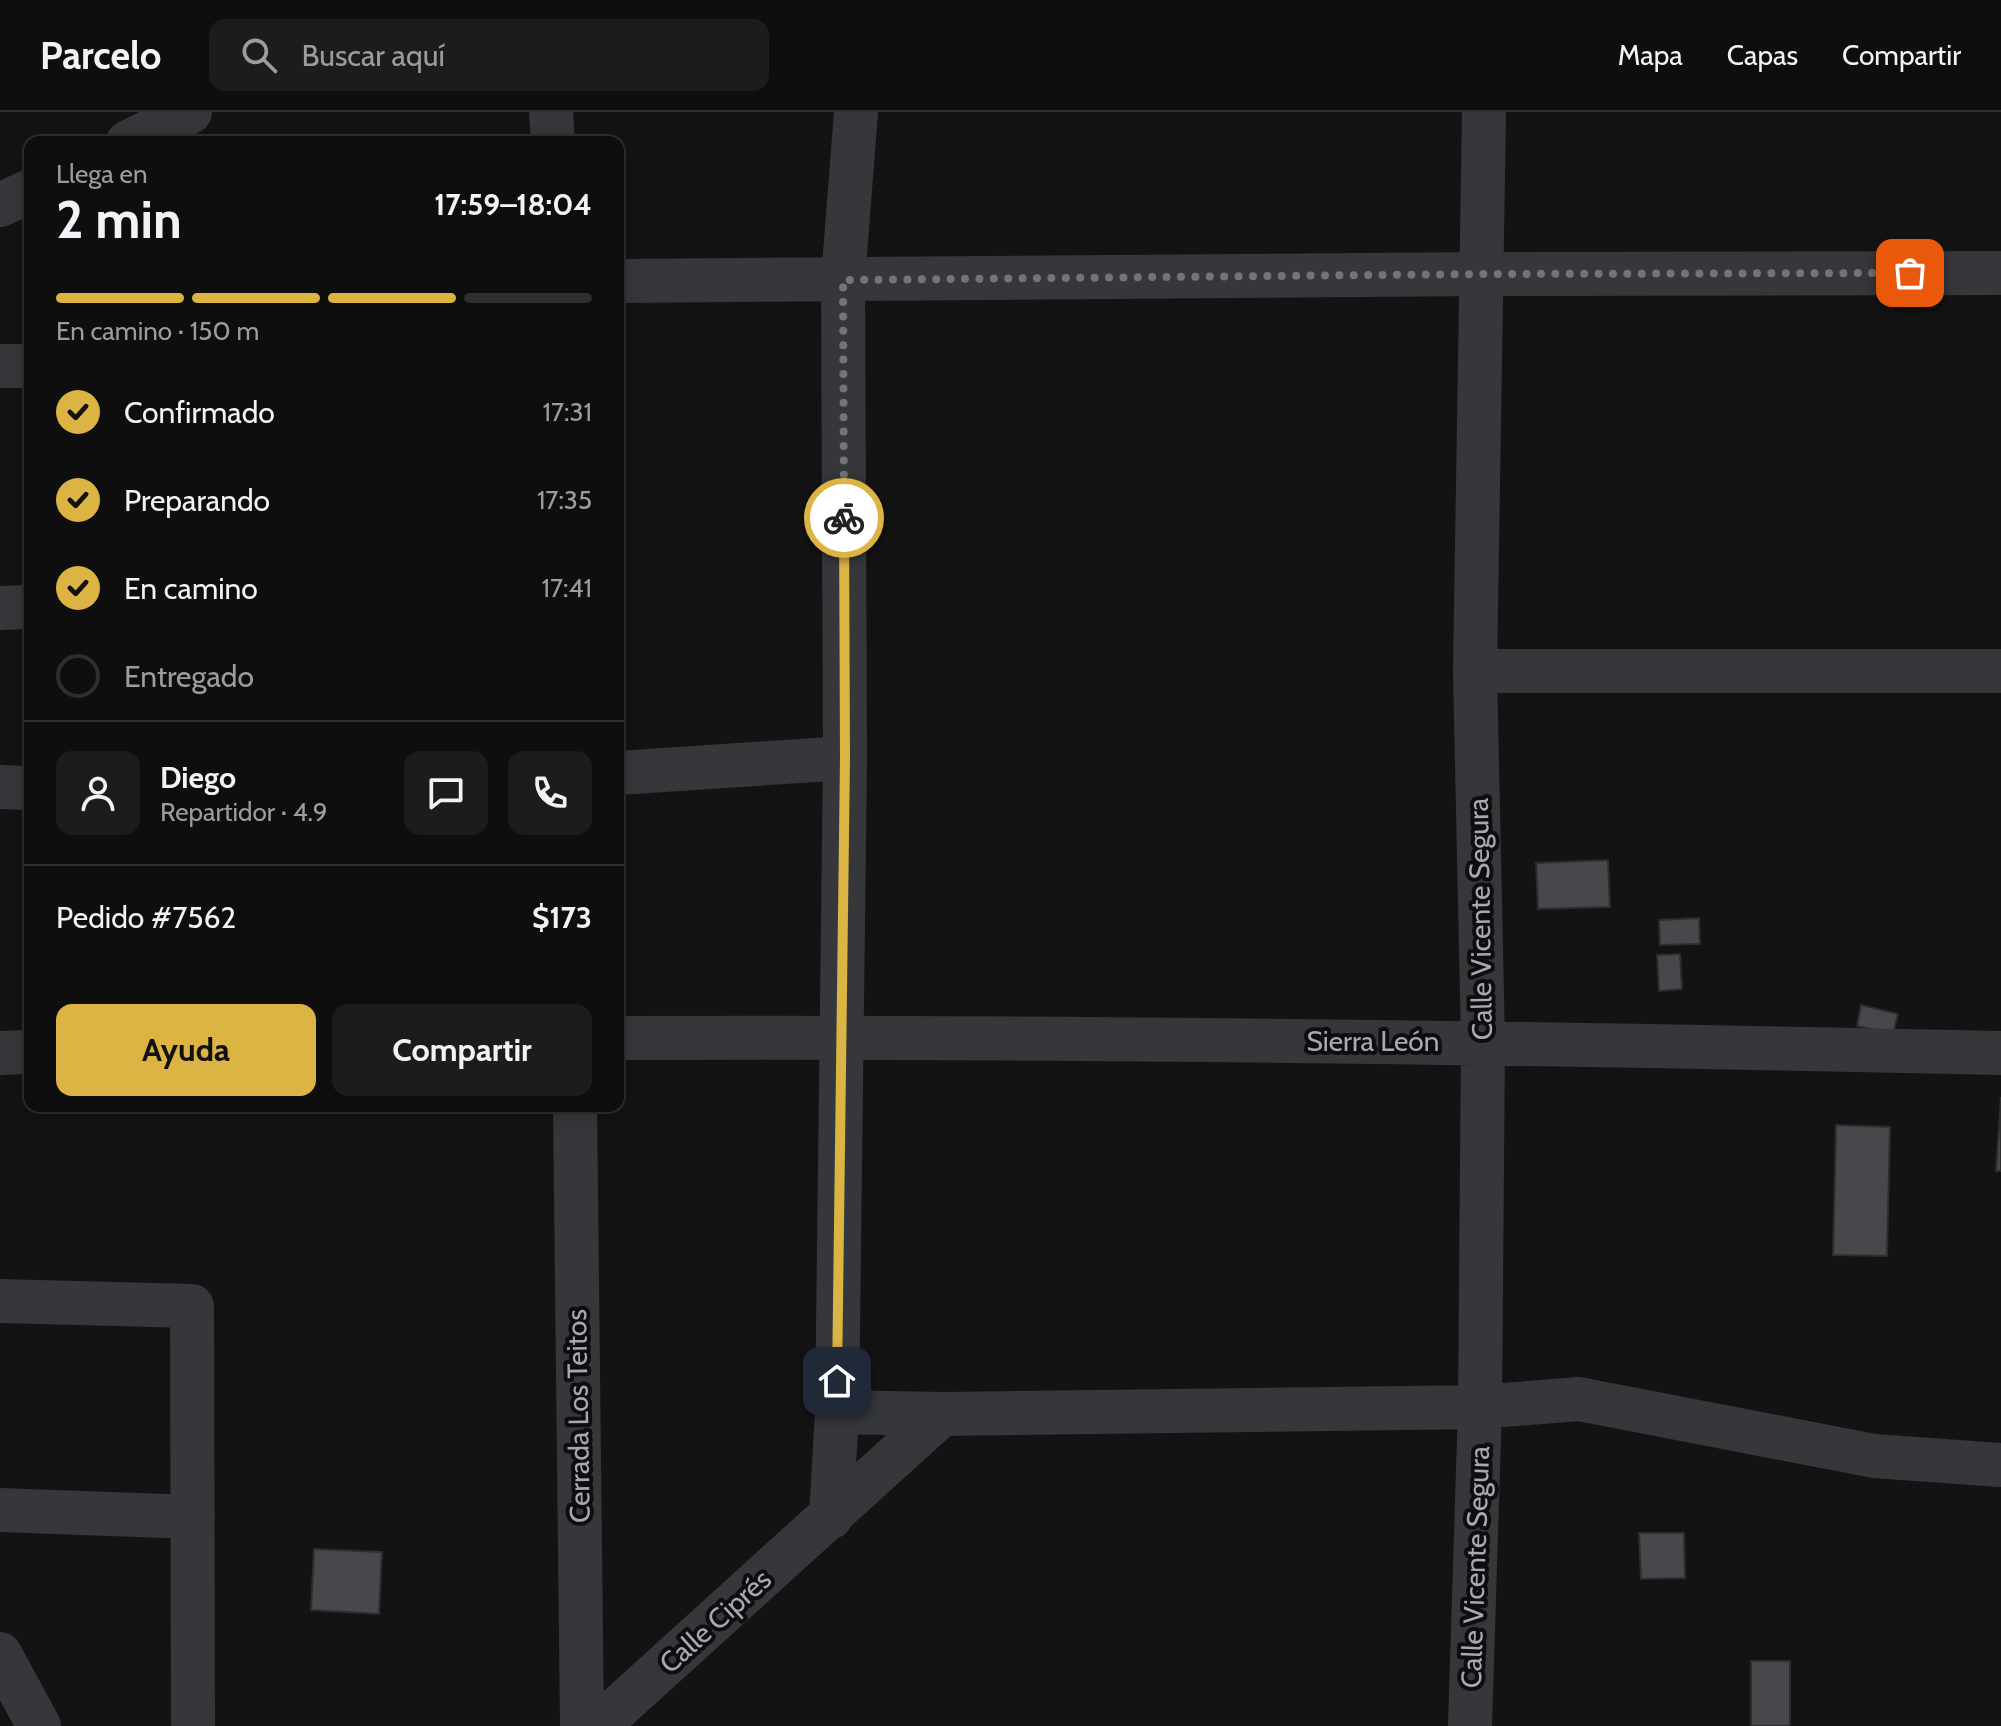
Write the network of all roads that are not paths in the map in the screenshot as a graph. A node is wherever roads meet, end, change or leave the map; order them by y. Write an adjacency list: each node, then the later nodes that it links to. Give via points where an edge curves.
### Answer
1 (551, 112): 4 (street)
2 (856, 112): 9 (street)
3 (1484, 112): 8 (street, Calle Vicente Segura)
4 (553, 136)
5 (24, 194): 6 (street)
6 (0, 205)
7 (2001, 273): 8 (street)
8 (1484, 274): 9 (street); 15 (street, Calle Vicente Segura)
9 (843, 280): 10 (street); 17 (street)
10 (624, 281)
11 (0, 366): 12 (street)
12 (24, 366)
13 (24, 607): 14 (street)
14 (0, 608)
15 (1475, 671): 16 (street); 23 (street, Calle Vicente Segura)
16 (2001, 671)
17 (845, 758): 18 (street); 21 (street)
18 (624, 773)
19 (0, 787): 20 (street)
20 (24, 788)
21 (841, 1037): 22 (street, Sierra León); 23 (street, Sierra León); 30 (street)
22 (624, 1038)
23 (1483, 1042): 26 (street, Sierra León); 29 (street, Calle Vicente Segura)
24 (24, 1052): 25 (street)
25 (0, 1053)
26 (2001, 1053)
27 (575, 1112): 39 (street, Cerrada Los Teitos)
28 (0, 1301): 34 (street, via 192,1306)
29 (1480, 1407): 31 (street); 32 (street, via 1579,1399 1874,1456); 41 (street, Calle Vicente Segura)
30 (837, 1412): 31 (street); 35 (street)
31 (942, 1414): 35 (street, Calle Ciprés)
32 (2001, 1465)
33 (0, 1510): 34 (street)
34 (193, 1517): 38 (street)
35 (831, 1517): 40 (street, Calle Ciprés)
36 (0, 1654): 37 (street)
37 (39, 1726)
38 (193, 1726)
39 (582, 1726)
40 (598, 1726)
41 (1470, 1726)

